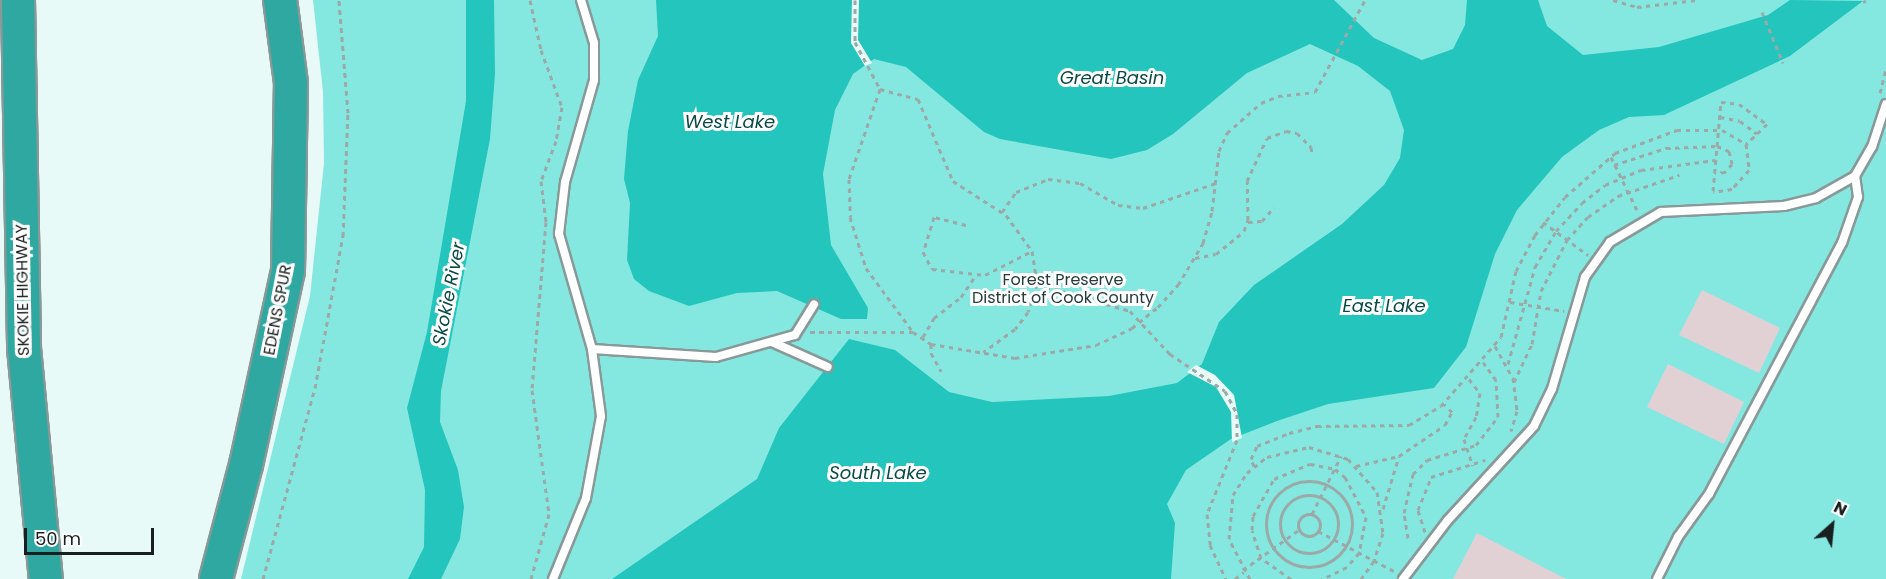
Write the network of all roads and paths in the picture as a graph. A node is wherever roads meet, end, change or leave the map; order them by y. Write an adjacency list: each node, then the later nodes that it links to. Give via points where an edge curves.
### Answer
1 (18, 0): 99 (highway, SKOKIE HIGHWAY, via 24,348)
2 (280, 0): 100 (highway, EDENS SPUR, via 291,83 288,271 246,465)
3 (339, 0): 101 (path, via 348,113 343,236 315,388)
4 (530, 0): 102 (path, via 541,50 562,106 556,141 541,181 546,222 532,390 549,514)
5 (581, 0): 63 (lane, via 594,43 594,80 561,201 559,234)
6 (855, 0): 13 (path, via 855,42)
7 (1365, 0): 28 (path, via 1316,92 1278,96 1245,116 1223,141)
8 (1613, 0): 9 (path, via 1637,7)
9 (1696, 0)
10 (1762, 12): 11 (path)
11 (1783, 63)
12 (1886, 69): 14 (path)
13 (880, 88): 34 (path, via 918,99 953,181); 57 (path, via 854,158 850,217 867,268)
14 (1882, 101): 26 (lane, via 1872,147)
15 (1720, 117): 16 (path); 17 (path, via 1740,122); 17 (path, via 1721,102 1739,104 1767,124)
16 (1718, 130): 18 (path); 19 (path); 21 (path, via 1655,135)
17 (1757, 134): 18 (path)
18 (1746, 144): 30 (path, via 1749,170 1742,182)
19 (1717, 146): 22 (path); 23 (path, via 1666,148); 24 (path, via 1729,151 1732,164 1725,172)
20 (1312, 155): 37 (path, via 1311,147 1297,133 1286,131 1267,138 1247,181)
21 (1611, 158): 23 (path); 38 (path)
22 (1716, 160): 24 (path); 27 (path, via 1662,164)
23 (1614, 165): 27 (path)
24 (1714, 173): 30 (path)
25 (1679, 175): 29 (path)
26 (1855, 176): 111 (lane, via 1803,203 1661,212 1610,242 1585,277 1552,389 1534,426 1448,520); 112 (lane, via 1858,197 1842,243 1709,494)
27 (1621, 178): 29 (path); 40 (path, via 1594,192)
28 (1216, 183): 34 (path, via 1143,208 1118,205 1080,183 1048,179 1016,192); 45 (path, via 1210,220)
29 (1628, 191): 35 (path); 41 (path, via 1588,217)
30 (1713, 192): 31 (path, via 1711,199)
31 (1724, 199)
32 (1274, 207): 37 (path, via 1262,221)
33 (1645, 210): 35 (path)
34 (1002, 212): 43 (path)
35 (1638, 213): 36 (path)
36 (1631, 216)
37 (1248, 222): 45 (path, via 1227,247)
38 (1544, 222): 40 (path); 50 (path, via 1516,271)
39 (966, 225): 47 (path, via 934,217 923,256 932,269)
40 (1556, 231): 41 (path); 52 (path, via 1535,267)
41 (1568, 240): 44 (path); 53 (path, via 1547,276)
42 (1593, 248): 44 (path)
43 (1032, 252): 47 (path, via 997,271); 48 (path)
44 (1588, 255): 46 (path)
45 (1195, 258): 55 (path, via 1178,285)
46 (1584, 262)
47 (975, 276): 59 (path, via 961,297 934,318)
48 (1037, 284): 55 (path, via 1117,304); 64 (path, via 1023,319)
49 (1566, 301): 54 (path)
50 (1510, 302): 52 (path); 62 (path)
51 (814, 304): 58 (lane)
52 (1523, 304): 53 (path); 66 (path, via 1517,342)
53 (1538, 307): 54 (path); 70 (path, via 1532,344)
54 (1564, 311): 56 (path)
55 (1143, 321): 64 (path, via 1096,345 1058,355 1015,358); 104 (path, via 1181,363 1216,381 1232,403 1237,440 1215,486 1207,530 1216,562)
56 (1562, 321)
57 (913, 332): 58 (path, via 823,330); 59 (path)
58 (795, 335): 60 (lane)
59 (923, 337): 61 (path)
60 (772, 342): 63 (lane, via 699,358); 67 (lane)
61 (932, 344): 64 (path); 68 (path)
62 (1495, 346): 65 (path); 66 (path)
63 (592, 349): 103 (lane, via 600,396 598,438 586,498)
64 (983, 352)
65 (1483, 362): 69 (path); 73 (path, via 1496,380 1500,407 1489,433)
66 (1508, 364): 70 (path)
67 (828, 367)
68 (941, 371)
69 (1469, 378): 71 (path); 73 (path, via 1480,393 1476,417 1464,439)
70 (1514, 382): 72 (path, via 1517,411)
71 (1444, 404): 76 (path, via 1452,412 1445,425); 77 (path, via 1409,425 1317,426 1289,433 1257,446 1251,459)
72 (1507, 438)
73 (1467, 449): 79 (path); 88 (path, via 1427,460 1413,474 1404,513)
74 (1490, 455): 79 (path)
75 (1341, 456): 77 (path, via 1323,449 1295,448); 78 (path); 80 (path)
76 (1399, 456): 78 (path); 83 (path)
77 (1254, 466): 97 (path, via 1233,495 1228,517 1229,539)
78 (1356, 466): 83 (path, via 1377,492)
79 (1473, 466): 85 (path, via 1439,472 1423,488 1418,510 1424,534)
80 (1335, 469): 81 (path); 93 (path, via 1363,504 1367,530); 94 (path, via 1300,465 1264,489 1252,530)
81 (1328, 483): 82 (path); 91 (path, via 1342,496 1351,517); 92 (path, via 1303,480 1274,500 1267,521)
82 (1322, 495): 84 (path); 89 (path, via 1336,517); 90 (path, via 1305,494 1287,507 1281,524)
83 (1382, 510): 95 (path, via 1383,533)
84 (1312, 514): 86 (path, via 1300,519); 87 (path, via 1319,521)
85 (1434, 524)
86 (1300, 529): 87 (path, via 1308,535); 90 (path)
87 (1318, 531): 89 (path)
88 (1408, 538)
89 (1332, 539): 90 (path, via 1311,553 1294,550); 91 (path)
90 (1284, 541): 92 (path)
91 (1345, 546): 92 (path, via 1332,559 1312,567 1288,562); 93 (path)
92 (1272, 549): 94 (path)
93 (1359, 553): 95 (path); 108 (path, via 1347,567)
94 (1261, 558): 97 (path); 107 (path)
95 (1374, 561): 98 (path); 109 (path)
96 (1403, 564): 110 (path)
97 (1243, 571): 105 (path); 106 (path)
98 (1394, 571)
99 (46, 579)
100 (216, 579)
101 (263, 579)
102 (531, 579)
103 (553, 579)
104 (1226, 579)
105 (1235, 579)
106 (1250, 579)
107 (1291, 579)
108 (1322, 579)
109 (1361, 579)
110 (1393, 579)
111 (1403, 579)
112 (1657, 579)

